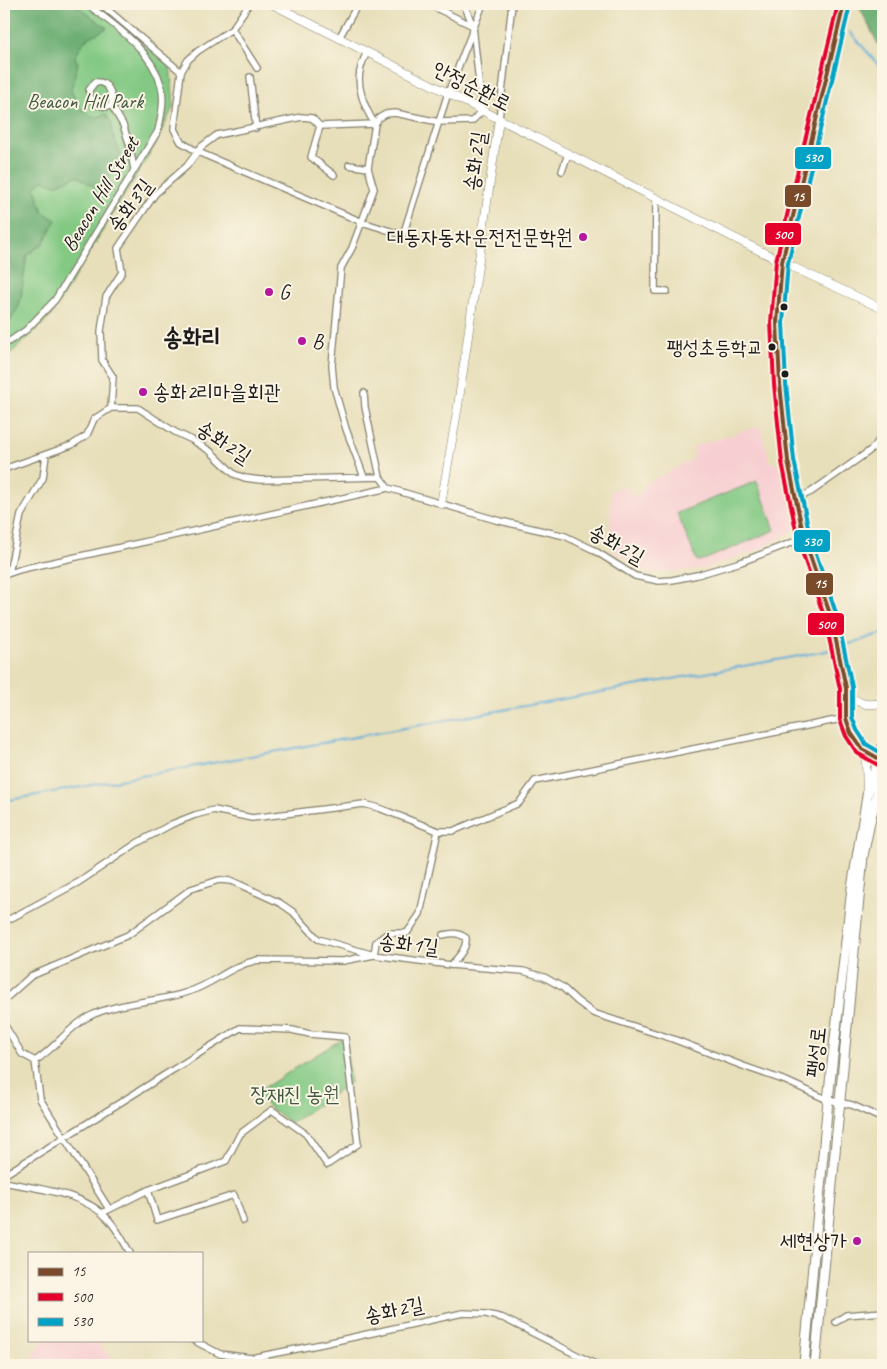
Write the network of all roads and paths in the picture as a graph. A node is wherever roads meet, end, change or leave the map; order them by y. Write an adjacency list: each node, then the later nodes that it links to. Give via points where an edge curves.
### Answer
1 (87, 4): 30 (street, Beacon Hill Street, via 140,50 155,70 162,87 162,115 158,131)
2 (100, 4): 16 (street)
3 (249, 4): 12 (street)
4 (272, 4): 13 (street, 안정순환로)
5 (358, 4): 13 (street)
6 (428, 4): 11 (street)
7 (464, 4): 11 (street)
8 (483, 4): 11 (street)
9 (512, 4): 21 (street)
10 (844, 4): 35 (street)
11 (474, 26): 18 (street); 20 (street)
12 (232, 29): 15 (street); 16 (street, via 198,51)
13 (339, 38): 14 (street, 안정순환로)
14 (367, 52): 18 (street, 안정순환로); 23 (street, via 359,79 367,111)
15 (257, 68)
16 (181, 72): 26 (street, via 174,129 180,142)
17 (250, 77): 25 (street)
18 (448, 93): 20 (street, 안정순환로); 22 (street)
19 (112, 106): 19 (street, via 107,86 98,82 92,84 88,93 93,101 105,107); 30 (street, via 123,125)
20 (482, 111): 21 (street, 안정순환로); 22 (street, 송화3길, via 472,121)
21 (499, 119): 27 (street, 안정순환로); 48 (street, 송화2길)
22 (439, 122): 23 (street, 송화3길, via 395,113 378,118); 34 (street, via 403,235)
23 (375, 124): 24 (street, 송화3길); 29 (street)
24 (320, 126): 25 (street, 송화3길, via 312,118 302,117); 32 (street, via 311,157)
25 (256, 128): 26 (street, 송화3길, via 216,135)
26 (198, 152): 34 (street); 40 (street, 송화3길, via 155,194 118,248 122,272 106,297 101,331 102,360 113,377)
27 (568, 154): 31 (street); 33 (street, 안정순환로)
28 (349, 165): 29 (street)
29 (368, 168): 34 (street, via 374,189)
30 (134, 169): 38 (street, Beacon Hill Street, via 55,300 26,330)
31 (562, 171)
32 (334, 175)
33 (656, 199): 35 (street, 안정순환로); 36 (street, via 655,291)
34 (362, 222): 44 (street, via 341,268 332,365 334,387 346,429)
35 (782, 262): 37 (street, 안정순환로); 47 (street, via 777,323 780,384 788,461)
36 (667, 291)
37 (883, 309)
38 (4, 345)
39 (364, 393): 45 (street)
40 (111, 408): 42 (street, via 94,419 87,435); 44 (street, 송화2길, via 138,408 210,451 234,474 245,478)
41 (883, 432): 47 (street, via 868,452)
42 (46, 455): 43 (street); 50 (street, via 42,478 20,514)
43 (4, 469)
44 (364, 476): 45 (street, 송화2길)
45 (380, 477): 46 (street)
46 (388, 488): 48 (street, 송화2길); 50 (street, 송화2길)
47 (796, 499): 49 (street)
48 (441, 504): 49 (street, 송화2길, via 565,536 636,576 659,581 697,576)
49 (804, 538): 51 (street, via 830,617)
50 (6, 574)
51 (846, 688): 52 (street, via 850,696 861,703); 53 (street)
52 (883, 702)
53 (846, 718): 55 (street, via 851,733); 59 (street, via 535,781 519,804 453,831)
54 (883, 746): 56 (main road, 팽성로)
55 (862, 748): 56 (street); 58 (street)
56 (881, 759): 58 (main road, 팽성로)
57 (883, 773): 68 (main road, 팽성로, via 863,856)
58 (867, 796): 67 (main road, 팽성로, via 852,888)
59 (438, 831): 60 (street, via 364,804 252,818 214,810 172,824 79,882); 62 (street, via 420,914 407,933 388,933 376,942)
60 (4, 922)
61 (443, 935): 63 (street, via 454,933 466,938 467,944)
62 (374, 956): 63 (street, 송화1길); 64 (street, via 318,940 293,912 280,903 232,881 220,880 191,888 128,935 31,976); 66 (street, 송화1길, via 343,961 258,960 245,963 189,992 109,1010 88,1018)
63 (451, 965): 67 (street, 송화1길, via 523,971 544,977 562,986 593,1013 786,1080)
64 (4, 1000)
65 (4, 1024): 66 (street, via 22,1054)
66 (35, 1061): 70 (street, via 40,1099)
67 (828, 1100): 68 (street, 송화1길); 82 (main road, 팽성로)
68 (839, 1102): 69 (street, 송화1길); 83 (main road, 팽성로)
69 (883, 1119)
70 (63, 1138): 71 (street); 73 (street, via 240,1028 345,1037 358,1144 327,1165 306,1134 272,1110 240,1134 226,1160); 74 (street)
71 (4, 1175)
72 (4, 1182): 75 (street, via 73,1197)
73 (148, 1190): 74 (street); 76 (street, via 157,1220 234,1195)
74 (109, 1209): 75 (street)
75 (102, 1213): 77 (street, via 110,1220)
76 (243, 1221)
77 (129, 1252)
78 (883, 1312): 79 (street, via 846,1315)
79 (836, 1322)
80 (197, 1342): 81 (street, 송화2길, via 220,1354 250,1358 463,1313 486,1314 503,1318)
81 (597, 1365)
82 (804, 1365)
83 (814, 1365)

